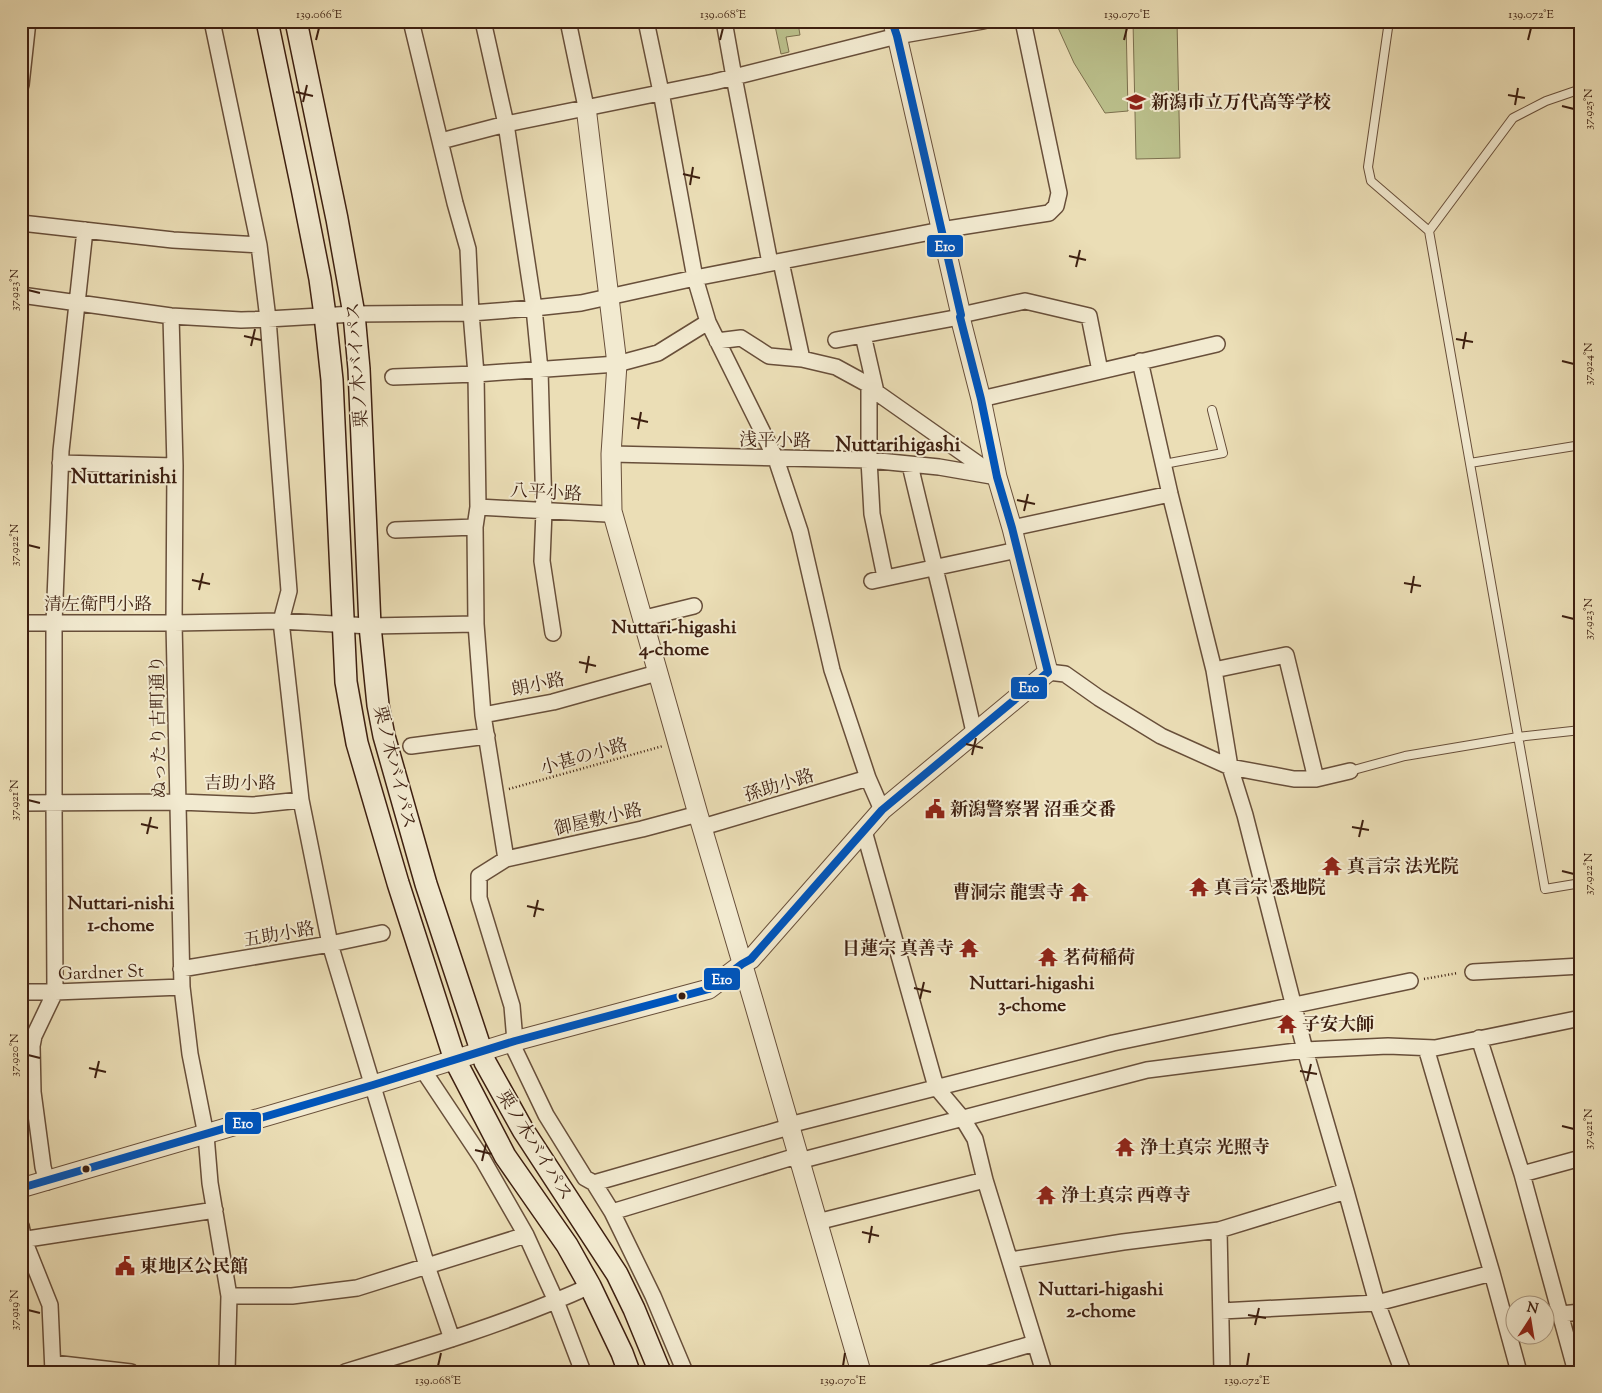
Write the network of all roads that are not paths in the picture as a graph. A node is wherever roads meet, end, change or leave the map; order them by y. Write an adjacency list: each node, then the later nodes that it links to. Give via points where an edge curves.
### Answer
1 (28, 21): 15 (street)
2 (212, 21): 25 (street)
3 (267, 21): 34 (main road, 栗ノ木バイパス)
4 (296, 21): 33 (main road, 栗ノ木バイパス, via 338,219)
5 (411, 21): 20 (street)
6 (483, 21): 19 (street)
7 (568, 21): 18 (street)
8 (646, 21): 17 (street)
9 (724, 21): 14 (street)
10 (983, 21): 13 (street)
11 (1023, 21): 23 (street, via 1058,193 1056,206 1049,213)
12 (1389, 21): 24 (lane, via 1368,167 1371,181)
13 (895, 29): 14 (street); 23 (street)
14 (734, 77): 17 (street); 26 (street)
15 (21, 84)
16 (1581, 89): 24 (lane, via 1546,101 1513,118)
17 (661, 92): 18 (street); 27 (street)
18 (586, 107): 19 (street); 29 (street)
19 (506, 124): 20 (street); 31 (street)
20 (441, 141): 32 (street, via 468,249)
21 (21, 222): 22 (street)
22 (85, 230): 25 (street); 30 (street)
23 (941, 230): 26 (street); 36 (street)
24 (1429, 231): 58 (lane)
25 (259, 245): 37 (street)
26 (776, 263): 27 (street); 43 (street)
27 (695, 278): 29 (street); 38 (street)
28 (21, 296): 30 (street)
29 (608, 298): 31 (street); 45 (street)
30 (76, 303): 35 (street); 57 (street)
31 (534, 308): 32 (street); 46 (street)
32 (471, 313): 33 (street); 48 (street)
33 (354, 314): 34 (street); 80 (main road, 栗ノ木バイパス, via 360,369)
34 (325, 315): 37 (street); 78 (main road, 栗ノ木バイパス, via 332,380)
35 (171, 316): 37 (street); 61 (street, ぬったり古町通り)
36 (961, 316): 39 (street); 47 (street, via 1025,301 1089,316); 51 (street)
37 (268, 319): 73 (street, via 289,591)
38 (708, 322): 41 (street); 45 (street, via 658,353)
39 (863, 336): 40 (street); 50 (street)
40 (836, 340)
41 (717, 341): 43 (street, via 741,338 770,356); 55 (street)
42 (1217, 344): 44 (street)
43 (802, 359): 50 (street, via 836,367)
44 (1140, 361): 47 (street); 59 (street)
45 (617, 364): 46 (street); 54 (street)
46 (540, 370): 48 (street); 65 (street)
47 (1100, 370): 51 (street)
48 (476, 374): 49 (street); 64 (street)
49 (393, 377)
50 (873, 388): 56 (street); 62 (street)
51 (981, 399): 62 (street)
52 (1212, 410): 59 (lane, via 1223,453)
53 (1581, 445): 58 (lane)
54 (611, 454): 55 (street, 浅平小路); 66 (street)
55 (776, 459): 56 (street, 浅平小路); 93 (street, via 800,532 832,670)
56 (869, 460): 60 (street, 浅平小路); 71 (street, via 879,579)
57 (60, 463): 61 (street); 76 (street)
58 (1470, 463): 89 (lane)
59 (1164, 464): 63 (street)
60 (910, 465): 62 (street, 浅平小路); 71 (street)
61 (175, 466): 77 (street, ぬったり古町通り)
62 (997, 477): 68 (street)
63 (1170, 494): 68 (street); 82 (street)
64 (478, 507): 65 (street, 八平小路); 67 (street)
65 (544, 511): 66 (street, 八平小路); 81 (street, via 542,561)
66 (612, 512): 74 (street)
67 (475, 527): 69 (street); 79 (street)
68 (1012, 528): 70 (street)
69 (395, 530)
70 (1017, 550): 71 (street); 83 (street)
71 (934, 567): 87 (street)
72 (694, 606): 74 (street)
73 (281, 621): 77 (street, 清左衛門小路); 78 (street, 清左衛門小路); 95 (street)
74 (644, 621): 84 (street)
75 (21, 623): 76 (street, 清左衛門小路)
76 (54, 623): 77 (street, 清左衛門小路); 98 (street)
77 (174, 623): 96 (street, ぬったり古町通り)
78 (343, 624): 80 (street, 清左衛門小路); 121 (main road, 栗ノ木バイパス, via 346,682 357,743)
79 (476, 624): 80 (street, 清左衛門小路); 85 (street)
80 (370, 626): 120 (main road, 栗ノ木バイパス, via 384,736 426,884)
81 (553, 633)
82 (1214, 670): 91 (street); 94 (street, via 1286,655)
83 (1048, 672): 87 (street); 91 (street, via 1065,674 1161,736)
84 (658, 673): 85 (street, 朗小路, via 553,702); 100 (street)
85 (483, 715): 88 (street)
86 (1581, 730): 89 (lane)
87 (974, 732): 99 (street)
88 (487, 736): 90 (street); 102 (street)
89 (1518, 737): 92 (lane, via 1405,756); 103 (lane, via 1545,888)
90 (410, 746)
91 (1230, 767): 94 (street, via 1294,779); 114 (street)
92 (1350, 771): 94 (street)
93 (868, 778): 99 (street); 100 (street, 孫助小路, via 706,826)
94 (1316, 779)
95 (301, 800): 96 (street, 吉助小路, via 254,805); 105 (street)
96 (179, 802): 98 (street, 吉助小路); 108 (street, ぬったり古町通り)
97 (21, 803): 98 (street, 吉助小路)
98 (54, 804): 113 (street)
99 (882, 810): 101 (street)
100 (701, 823): 102 (street, 御屋敷小路, via 642,829); 106 (street)
101 (864, 831): 106 (street, via 751,959); 124 (street)
102 (506, 859): 117 (street, 御屋敷小路, via 479,876 479,898 512,1006)
103 (1581, 883)
104 (382, 932): 105 (street, 五助小路)
105 (330, 944): 108 (street, 五助小路); 123 (street)
106 (742, 964): 117 (street, via 709,989); 126 (street)
107 (1581, 966): 109 (street)
108 (181, 969): 111 (street, ぬったり古町通り)
109 (1473, 972)
110 (1410, 982): 114 (street)
111 (182, 987): 113 (street, Gardner St); 127 (street, ぬったり古町通り, via 190,1054)
112 (21, 992): 113 (street, Gardner St)
113 (55, 992): 132 (street, via 32,1046 33,1092)
114 (1293, 1006): 119 (street); 124 (street, via 1113,1043)
115 (1581, 1018): 116 (street)
116 (1479, 1038): 118 (street); 130 (street)
117 (513, 1042): 120 (street); 133 (street, via 546,1115 585,1178)
118 (1426, 1048): 119 (street, via 1388,1046); 144 (street)
119 (1305, 1050): 125 (street, via 1148,1070); 135 (street)
120 (480, 1052): 121 (street); 161 (main road, 栗ノ木バイパス, via 523,1130 617,1274)
121 (455, 1060): 122 (street); 145 (main road, 栗ノ木バイパス, via 505,1156 567,1245)
122 (423, 1070): 123 (street); 141 (street, via 484,1160)
123 (373, 1085): 127 (street); 143 (street)
124 (936, 1087): 125 (street); 126 (street)
125 (963, 1119): 129 (street); 131 (street, via 975,1139)
126 (789, 1125): 129 (street); 133 (street)
127 (206, 1135): 132 (street); 136 (street, ぬったり古町通り)
128 (1581, 1158): 130 (street)
129 (799, 1161): 137 (street, via 785,1159); 138 (street)
130 (1522, 1174): 151 (street)
131 (985, 1180): 138 (street); 142 (street)
132 (47, 1182): 134 (street)
133 (594, 1183): 137 (street)
134 (21, 1188)
135 (1346, 1190): 139 (street); 148 (street)
136 (215, 1210): 140 (street); 146 (street, ぬったり古町通り)
137 (612, 1212): 162 (street)
138 (817, 1222): 163 (street)
139 (1218, 1230): 142 (street); 149 (street)
140 (22, 1235): 154 (street, via 50,1305)
141 (526, 1235): 143 (street); 147 (street)
142 (1010, 1260): 153 (street)
143 (427, 1266): 146 (street, via 357,1288 292,1296); 152 (street)
144 (1492, 1273): 148 (street); 168 (street)
145 (590, 1286): 147 (street); 160 (main road, 栗ノ木バイパス)
146 (228, 1296): 157 (street, ぬったり古町通り)
147 (556, 1302): 152 (street); 159 (street)
148 (1377, 1303): 149 (street); 167 (street)
149 (1220, 1311): 166 (street)
150 (1581, 1312): 151 (street)
151 (1561, 1314): 169 (street)
152 (452, 1339): 158 (street)
153 (1035, 1343): 164 (street); 165 (street)
154 (53, 1368): 155 (street)
155 (94, 1370): 156 (street)
156 (131, 1372)
157 (227, 1372)
158 (345, 1372)
159 (582, 1372)
160 (629, 1372)
161 (660, 1372)
162 (685, 1372)
163 (861, 1372)
164 (935, 1372)
165 (1044, 1372)
166 (1222, 1372)
167 (1402, 1372)
168 (1518, 1372)
169 (1576, 1372)

